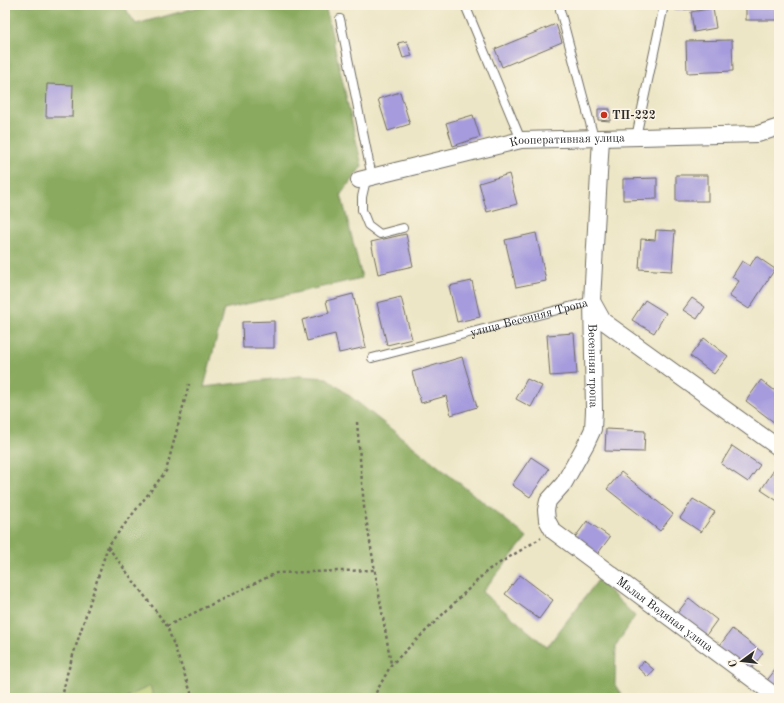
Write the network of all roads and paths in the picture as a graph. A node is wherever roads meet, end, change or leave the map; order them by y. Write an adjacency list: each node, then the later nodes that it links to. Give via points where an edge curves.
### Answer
1 (466, 5): 8 (lane)
2 (560, 5): 7 (lane)
3 (664, 5): 6 (lane)
4 (340, 19): 9 (lane)
5 (776, 133): 6 (street, Кооперативная улица)
6 (636, 137): 7 (street, Кооперативная улица)
7 (598, 138): 8 (street, Кооперативная улица); 11 (street, Весенняя тропа)
8 (521, 140): 9 (street, Кооперативная улица)
9 (366, 179): 10 (lane, via 362,210 368,225 380,234)
10 (403, 228)
11 (592, 301): 12 (lane, улица Весенняя Тропа); 15 (street, улица Весенняя Тропа, via 603,321); 16 (street, Весенняя тропа, via 593,430 564,483 548,501 547,520)
12 (372, 358)
13 (189, 384): 17 (path, via 166,471)
14 (357, 422): 18 (path, via 364,507)
15 (779, 448)
16 (553, 531): 20 (path, via 488,570); 24 (street, Малая Водяная улица)
17 (108, 546): 19 (path); 21 (path, via 67,674)
18 (374, 570): 19 (path, via 276,573); 20 (path)
19 (167, 626): 22 (path)
20 (391, 665): 23 (path)
21 (62, 698)
22 (193, 698)
23 (373, 698)
24 (778, 698)

